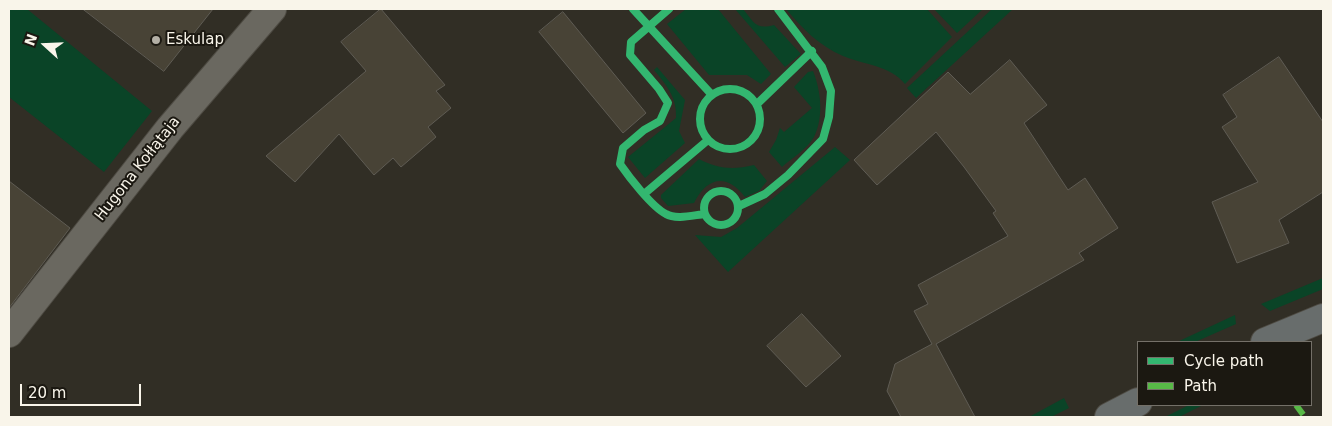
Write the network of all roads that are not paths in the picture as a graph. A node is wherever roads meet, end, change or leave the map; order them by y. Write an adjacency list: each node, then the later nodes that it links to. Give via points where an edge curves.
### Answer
1 (272, 9): 3 (street, Hugona Kołłątaja, via 170,128)
2 (1323, 318): 4 (main road)
3 (9, 334)
4 (1267, 341)
5 (1137, 403): 6 (main road)
6 (1109, 417)

